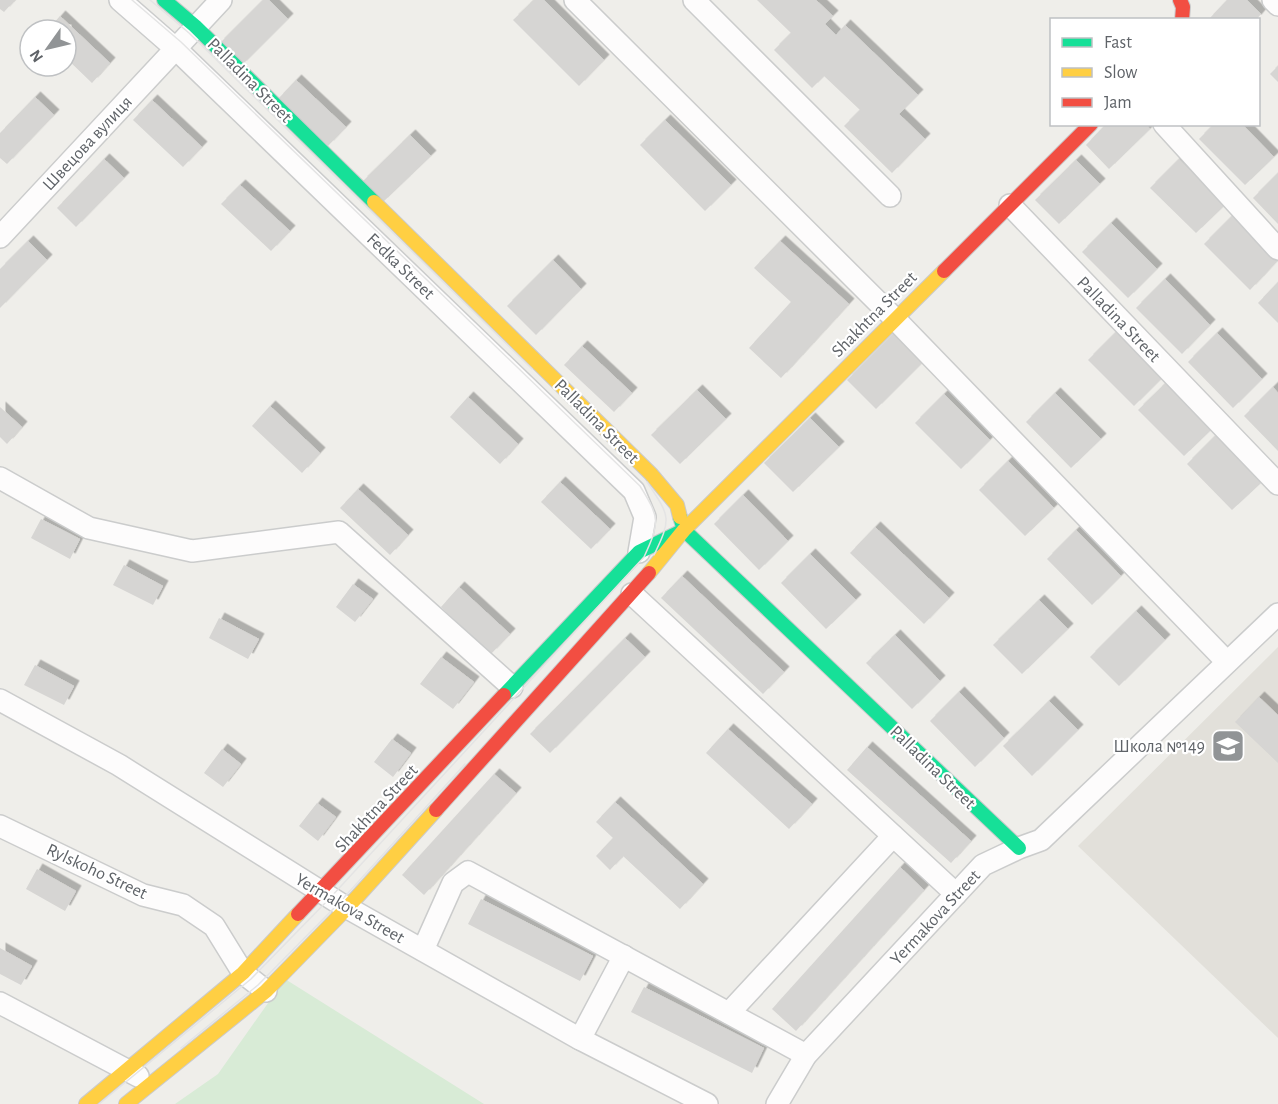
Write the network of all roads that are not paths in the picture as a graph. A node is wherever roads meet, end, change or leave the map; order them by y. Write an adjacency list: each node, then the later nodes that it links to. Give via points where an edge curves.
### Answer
1 (120, 0): 11 (street, Fedka Street)
2 (165, 0): 10 (main road, Palladina Street)
3 (221, 0): 10 (street, Швецова вулиця)
4 (574, 0): 18 (street)
5 (694, 0): 14 (street)
6 (1180, 0): 9 (main road)
7 (1273, 0): 8 (street)
8 (1278, 5)
9 (1182, 18)
10 (195, 26): 11 (street, Швецова вулиця); 22 (main road, Palladina Street, via 651,474 677,506)
11 (175, 48): 16 (street, Швецова вулиця); 21 (street, Fedka Street, via 634,491)
12 (1089, 126): 15 (main road, Shakhtna Street)
13 (1166, 126): 17 (street)
14 (890, 196)
15 (1010, 205): 18 (main road, Shakhtna Street); 20 (street, Palladina Street)
16 (0, 237)
17 (1278, 249)
18 (894, 318): 22 (main road, Shakhtna Street); 26 (street)
19 (0, 478): 27 (street, via 89,528 192,551 339,532)
20 (1278, 484)
21 (645, 517): 22 (street); 23 (street)
22 (684, 530): 23 (main road, Shakhtna Street); 24 (main road, Shakhtna Street); 31 (main road, Palladina Street)
23 (639, 552): 27 (main road, Shakhtna Street)
24 (632, 594): 30 (street); 34 (main road, Shakhtna Street)
25 (1278, 614): 26 (street, Yermakova Street)
26 (1227, 662): 31 (street, Yermakova Street, via 1041,840)
27 (512, 687): 32 (main road, Shakhtna Street)
28 (0, 700): 32 (street, Yermakova Street, via 119,765)
29 (0, 826): 37 (street, Rylskoho Street, via 143,895 183,905 214,926)
30 (893, 836): 33 (street); 40 (street)
31 (1018, 848): 33 (street, Yermakova Street, via 983,865)
32 (321, 893): 34 (street, Yermakova Street); 37 (main road, Shakhtna Street)
33 (956, 894): 42 (street, Yermakova Street)
34 (347, 908): 35 (street, Yermakova Street); 38 (main road, Shakhtna Street)
35 (423, 951): 36 (street, via 453,883 468,872); 41 (street, Yermakova Street)
36 (624, 956): 40 (street); 41 (street)
37 (243, 973): 38 (street, Rylskoho Street); 43 (main road, Shakhtna Street)
38 (266, 991): 44 (main road, Shakhtna Street)
39 (0, 1003): 43 (street)
40 (729, 1013): 42 (street)
41 (580, 1039): 47 (street, Yermakova Street)
42 (806, 1055): 48 (street, Yermakova Street)
43 (127, 1070): 44 (street); 45 (main road, Shakhtna Street)
44 (152, 1084): 46 (main road, Shakhtna Street)
45 (86, 1104)
46 (126, 1104)
47 (707, 1104)
48 (777, 1104)

